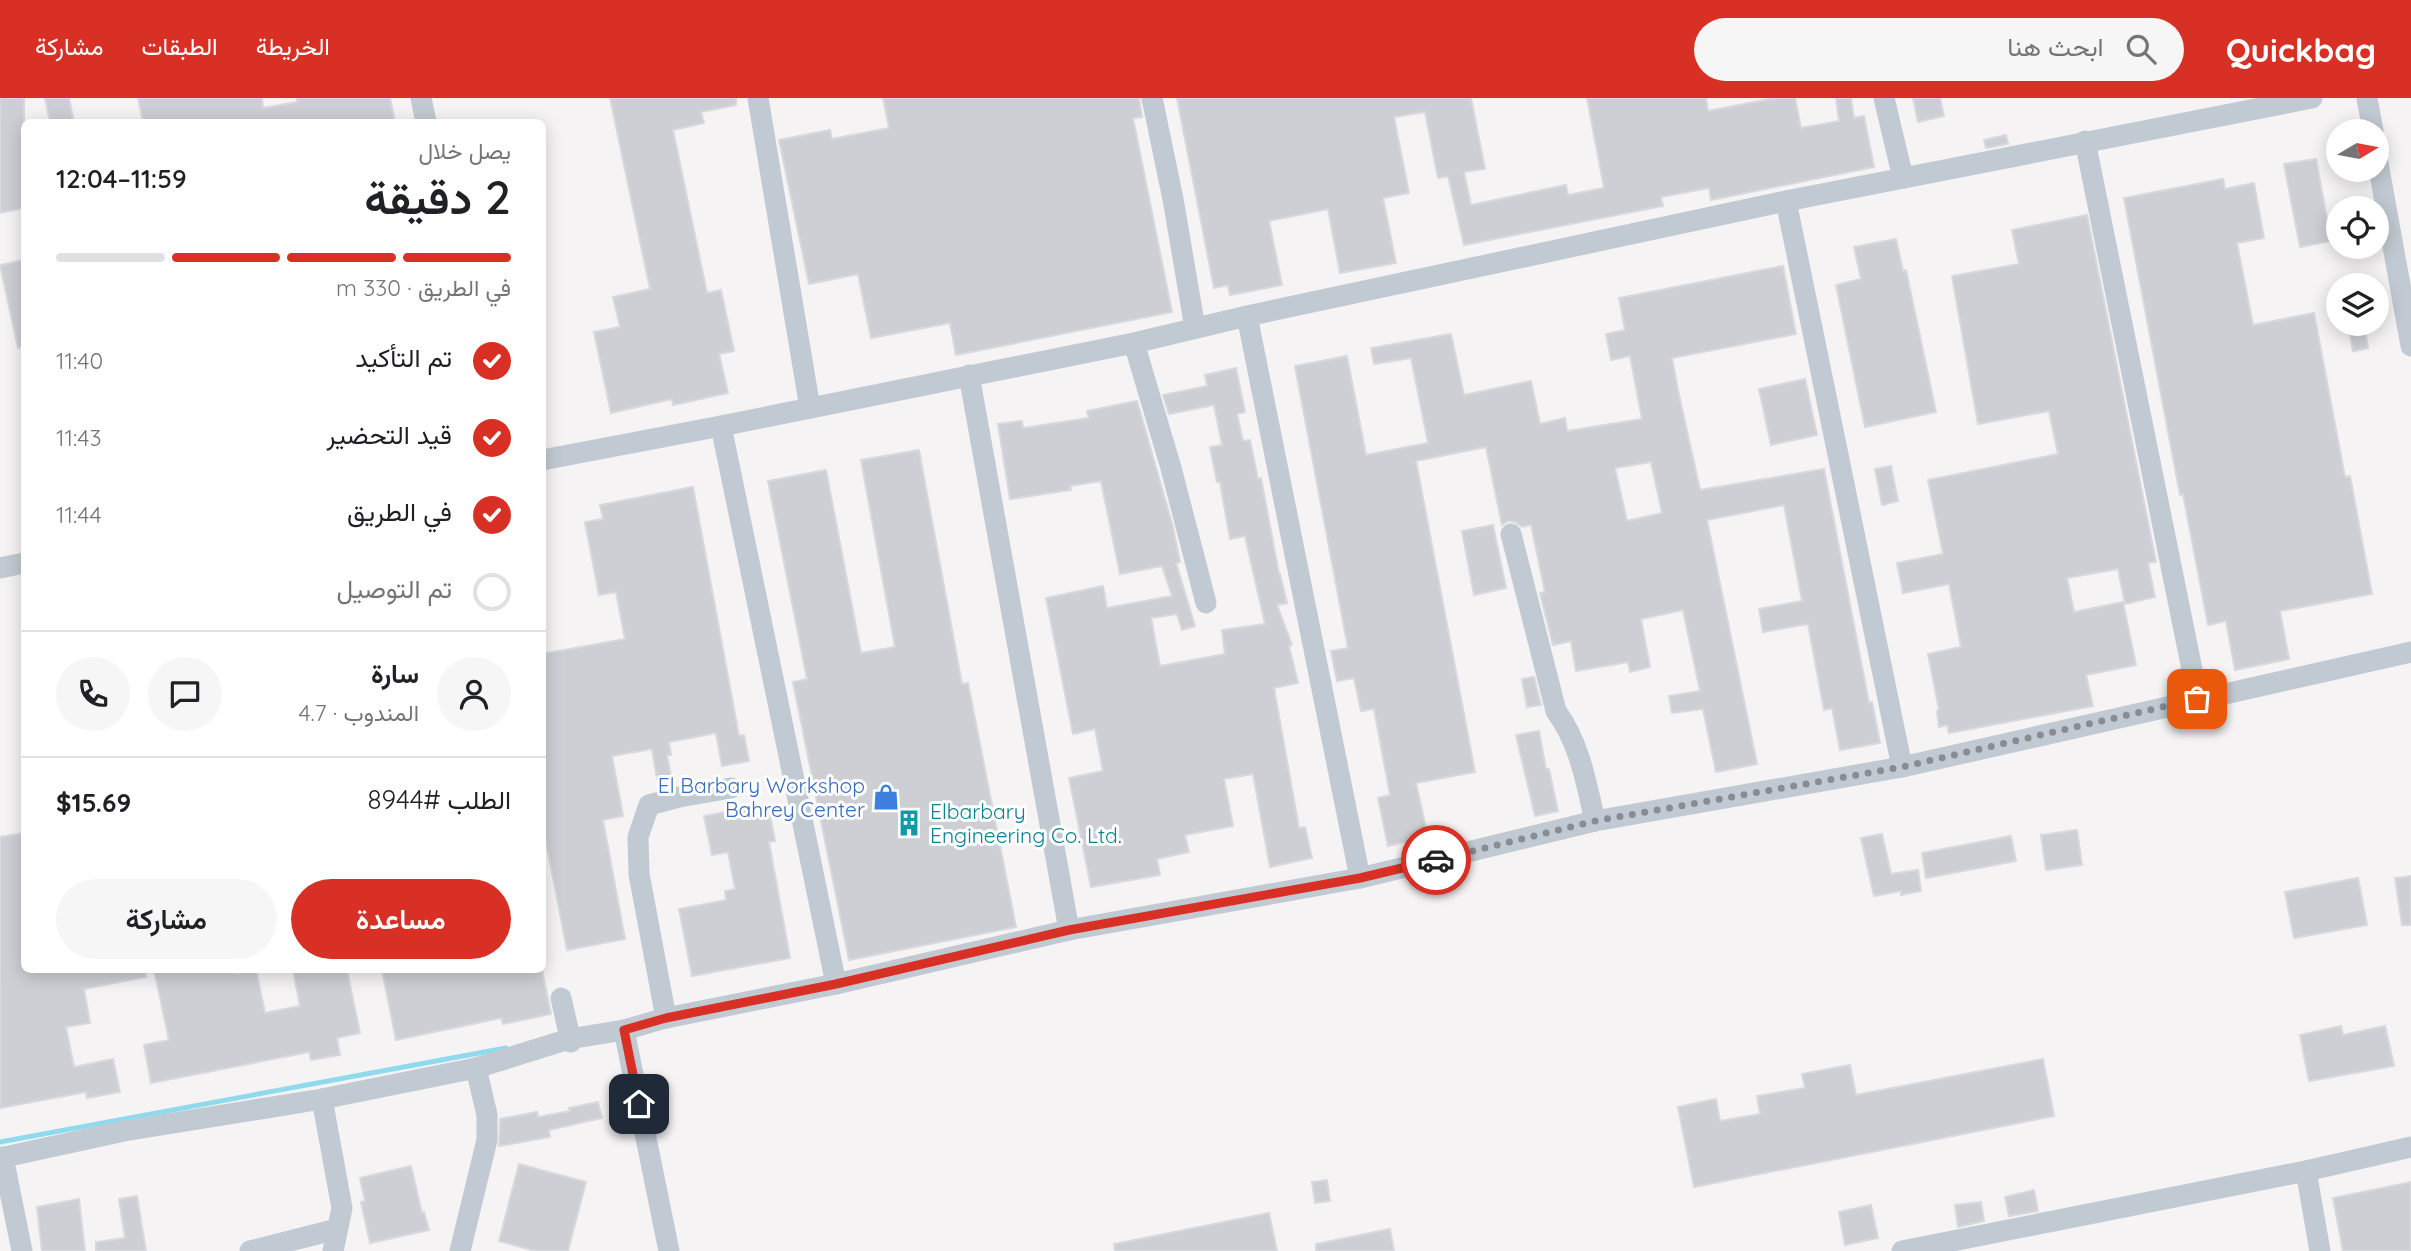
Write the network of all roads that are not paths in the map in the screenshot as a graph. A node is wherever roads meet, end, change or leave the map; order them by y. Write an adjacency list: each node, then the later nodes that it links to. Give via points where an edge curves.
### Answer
1 (421, 98): 7 (street)
2 (758, 98): 18 (street)
3 (1152, 98): 14 (street)
4 (1884, 98): 10 (street)
5 (2312, 98): 9 (street)
6 (2367, 98): 8 (street)
7 (425, 119)
8 (2371, 119)
9 (2085, 141): 10 (street); 26 (street)
10 (1903, 178): 12 (street)
11 (2381, 182): 16 (street)
12 (1786, 201): 13 (street); 27 (street)
13 (1247, 316): 14 (street); 30 (street)
14 (1195, 328): 15 (street)
15 (1134, 343): 17 (street); 24 (street)
16 (2411, 346)
17 (969, 375): 18 (street); 31 (street)
18 (810, 408): 19 (street)
19 (721, 426): 20 (street); 32 (street)
20 (546, 459)
21 (1511, 534): 29 (street, via 1556,711 1578,751)
22 (21, 564): 23 (street)
23 (0, 568)
24 (1206, 603)
25 (2411, 652): 26 (street)
26 (2197, 699): 27 (street)
27 (1902, 767): 29 (street)
28 (731, 788): 34 (street, via 649,805 638,837 643,900)
29 (1595, 821): 30 (street)
30 (1360, 878): 31 (street)
31 (1069, 930): 32 (street)
32 (836, 984): 34 (street)
33 (561, 998): 36 (street)
34 (666, 1018): 35 (street)
35 (624, 1030): 36 (street); 47 (street)
36 (570, 1041): 37 (street)
37 (476, 1068): 38 (street); 46 (street, via 487,1115 487,1140)
38 (322, 1099): 40 (street, via 124,1131); 42 (street, via 342,1208)
39 (2411, 1147): 41 (street)
40 (1, 1158): 43 (street)
41 (2306, 1171): 48 (street); 49 (street)
42 (337, 1229): 44 (street); 45 (street)
43 (22, 1251)
44 (250, 1251)
45 (333, 1251)
46 (460, 1251)
47 (669, 1251)
48 (1902, 1251)
49 (2320, 1251)

